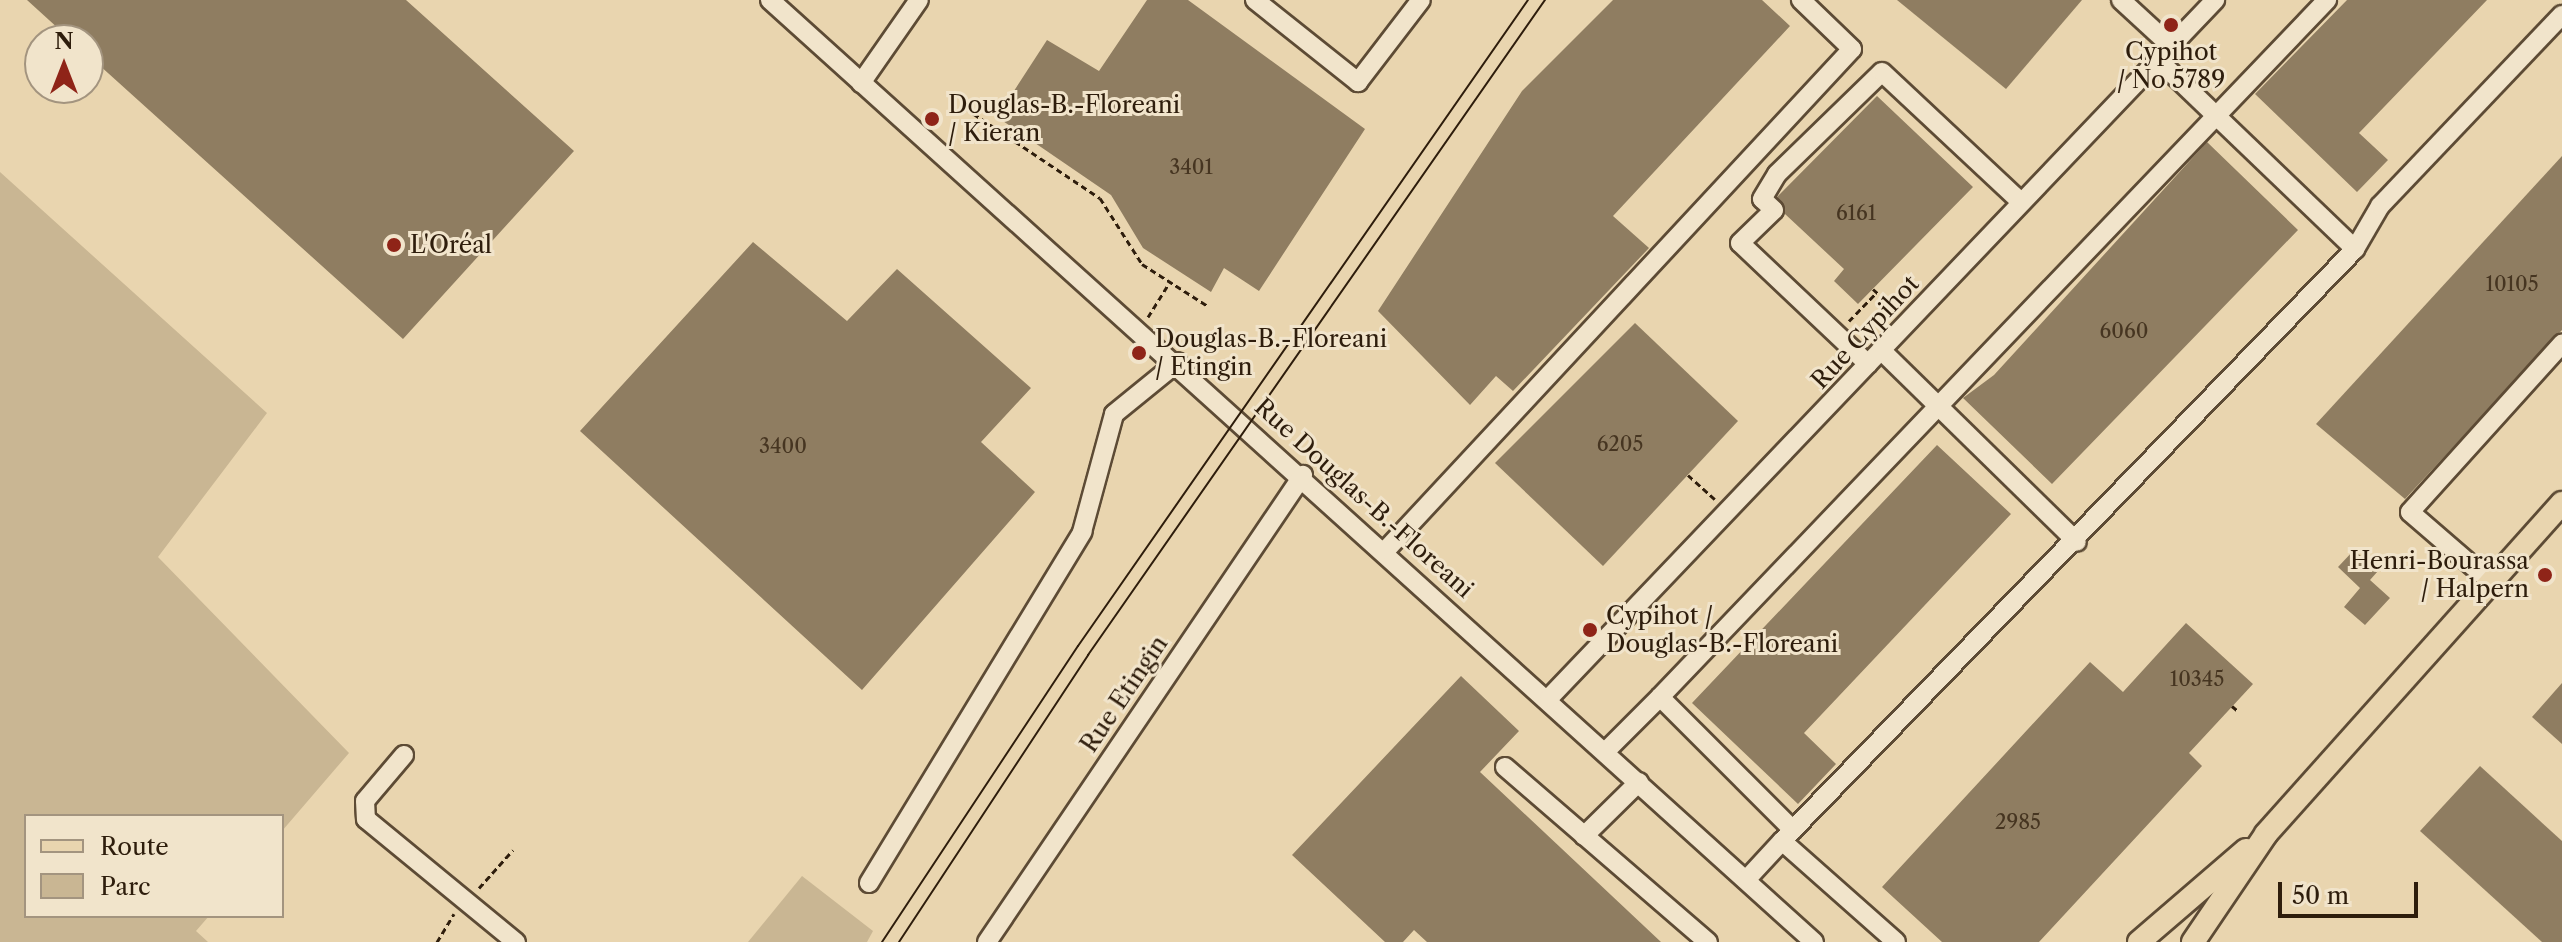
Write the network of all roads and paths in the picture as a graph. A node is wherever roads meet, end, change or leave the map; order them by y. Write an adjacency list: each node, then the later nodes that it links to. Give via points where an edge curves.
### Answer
1 (770, 0): 12 (street, Rue Douglas-B.-Floreani)
2 (919, 0): 12 (street)
3 (1255, 0): 4 (street, via 1358,82)
4 (1421, 0)
5 (1801, 0): 31 (street, via 1852,49)
6 (2121, 0): 10 (street)
7 (2215, 0): 10 (street, Rue Cypihot)
8 (2327, 0): 14 (street)
9 (2562, 15): 16 (street, via 2380,206)
10 (2171, 46): 11 (street, Rue Cypihot)
11 (2158, 60): 14 (street); 15 (street, Rue Cypihot)
12 (861, 83): 21 (street, Rue Douglas-B.-Floreani)
13 (965, 108): 17 (path, via 1100,198 1128,248)
14 (2217, 116): 16 (street); 25 (street)
15 (2021, 202): 23 (street, Rue Cypihot); 23 (street, via 1882,72 1777,174 1762,199 1774,210 1740,243)
16 (2355, 249): 30 (street)
17 (1169, 283): 18 (path); 21 (path)
18 (1208, 306)
19 (1897, 310): 20 (path, via 1875,290)
20 (1845, 325)
21 (1141, 327): 24 (street, Rue Douglas-B.-Floreani)
22 (2562, 344): 32 (street, via 2410,512)
23 (1874, 357): 25 (street); 34 (street, Rue Cypihot)
24 (1178, 362): 26 (street, Rue Douglas-B.-Floreani); 46 (street, via 1114,414 1082,532)
25 (1937, 405): 30 (street); 33 (street)
26 (1303, 475): 31 (street, Rue Douglas-B.-Floreani); 51 (street, Rue Etingin)
27 (1688, 475): 28 (path)
28 (1716, 500)
29 (2562, 504): 32 (main road)
30 (2077, 542): 43 (street)
31 (1386, 550): 34 (street, Rue Douglas-B.-Floreani)
32 (2491, 582): 41 (main road)
33 (1660, 697): 37 (street); 43 (street)
34 (1549, 698): 37 (street, Rue Douglas-B.-Floreani)
35 (2232, 706): 36 (path)
36 (2238, 711)
37 (1605, 752): 40 (street, Rue Douglas-B.-Floreani)
38 (404, 755): 50 (street, via 365,801 366,819)
39 (1505, 767): 42 (street)
40 (1639, 782): 42 (street); 45 (street, Rue Douglas-B.-Floreani)
41 (2266, 834): 55 (main road); 56 (main road)
42 (1584, 836): 52 (street)
43 (1788, 836): 45 (street); 54 (street)
44 (513, 850): 47 (path)
45 (1746, 880): 53 (street, Rue Douglas-B.-Floreani)
46 (869, 883)
47 (473, 893)
48 (456, 910): 49 (path)
49 (437, 942)
50 (516, 942)
51 (987, 942)
52 (1708, 942)
53 (1814, 942)
54 (1896, 942)
55 (2139, 942)
56 (2193, 942)

